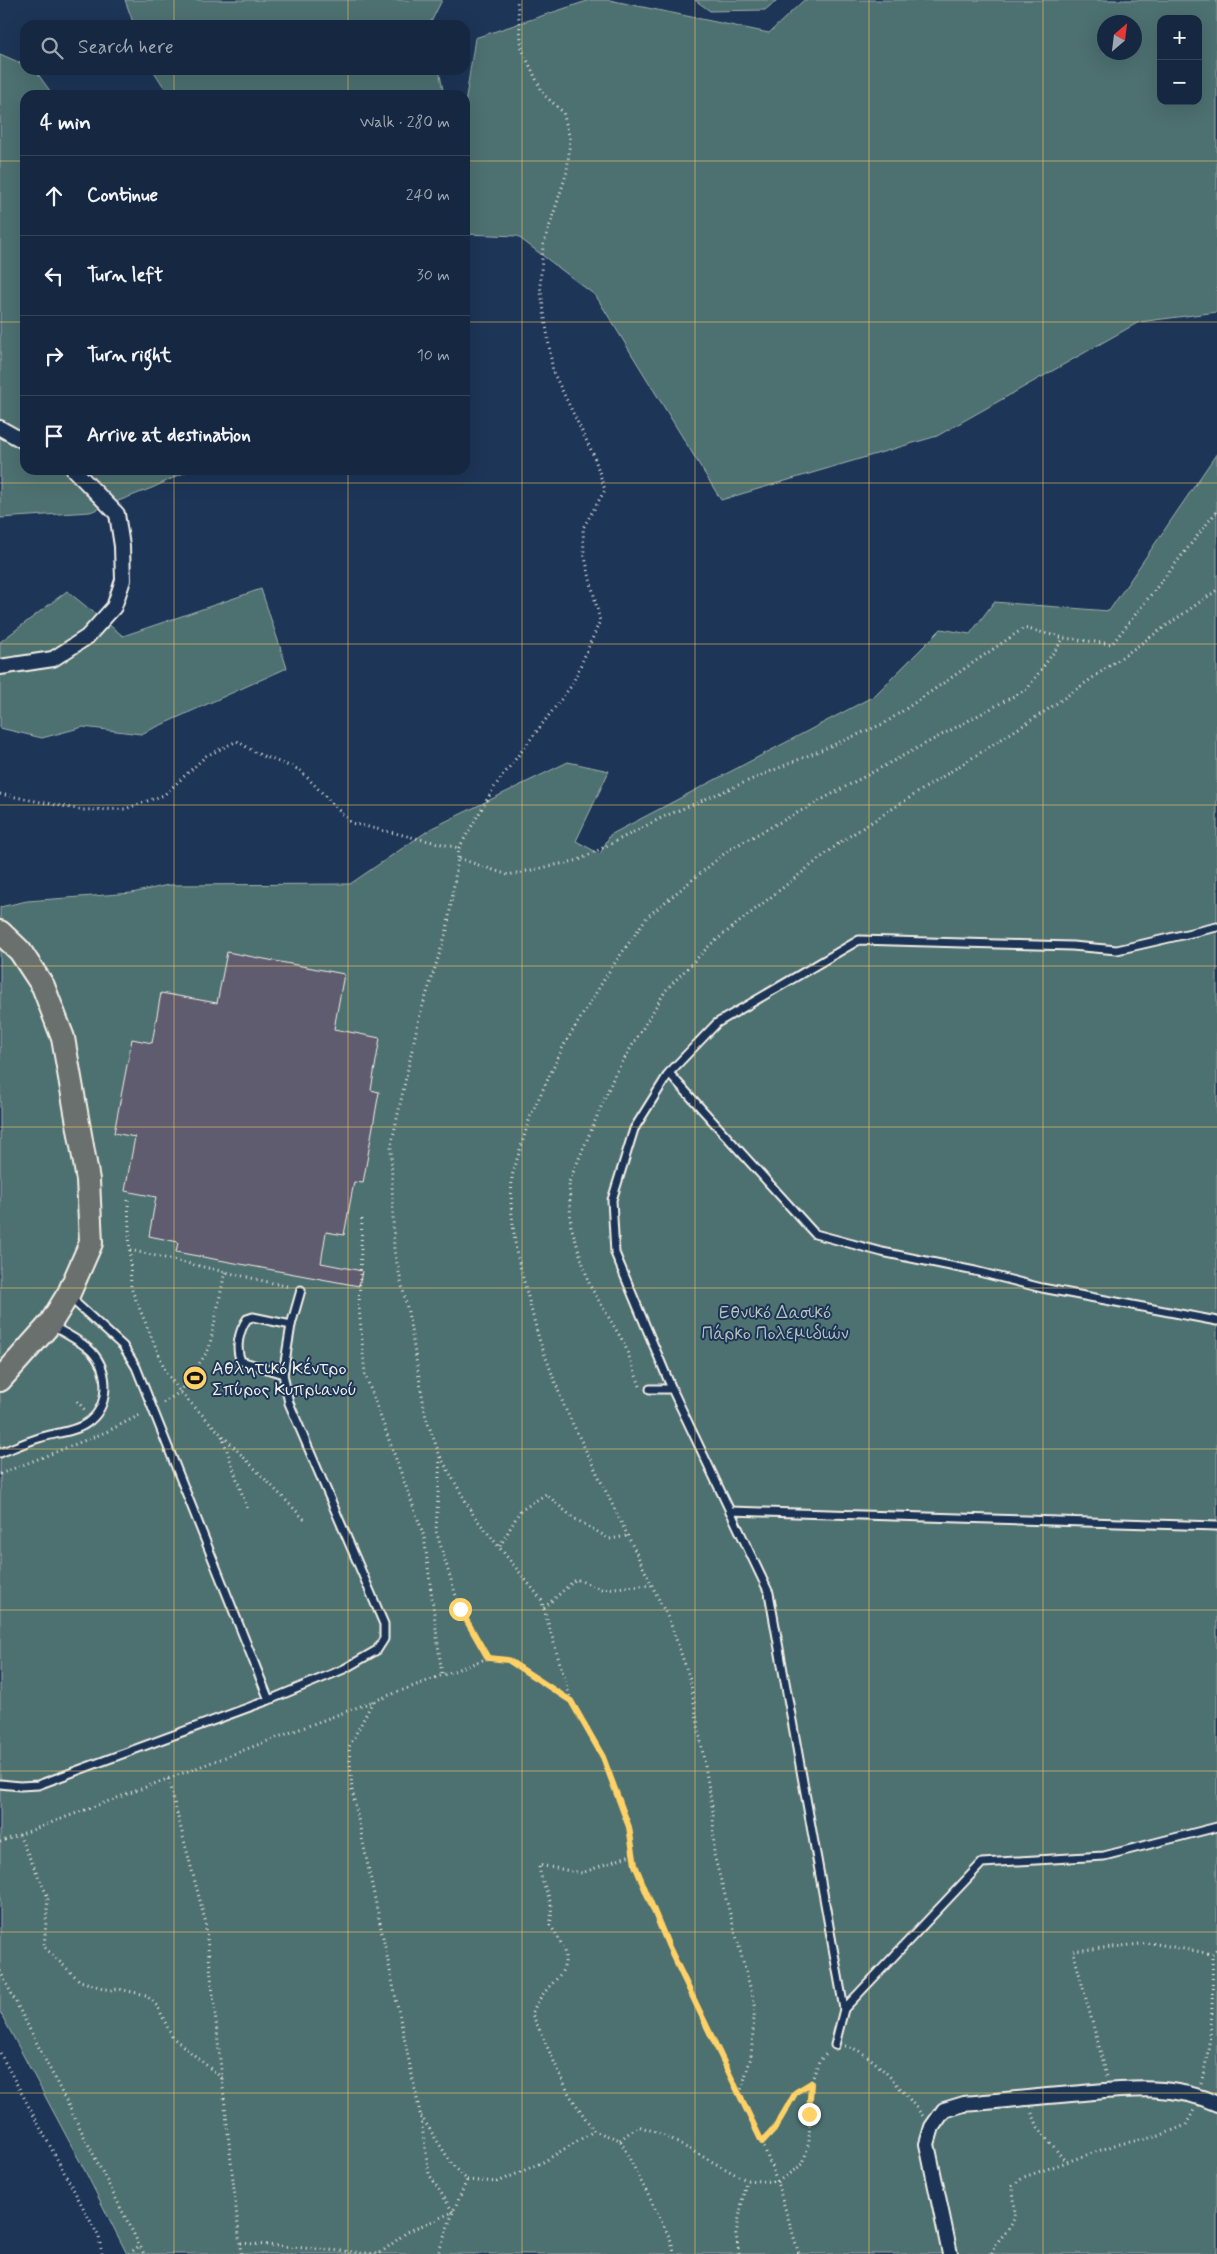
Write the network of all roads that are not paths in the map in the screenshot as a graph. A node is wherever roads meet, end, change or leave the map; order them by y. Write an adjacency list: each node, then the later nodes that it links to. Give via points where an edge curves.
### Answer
1 (0, 428): 2 (street)
2 (20, 439)
3 (79, 475): 4 (street, via 117,514 123,580 114,607 87,637 53,659)
4 (0, 667)
5 (1217, 927): 7 (lane, via 1117,950 860,940 717,1023)
6 (0, 932): 9 (main road, via 20,951 43,986 63,1038 88,1180 91,1243)
7 (669, 1073): 10 (lane, via 815,1234 1042,1288); 15 (lane, via 634,1129 612,1200 615,1253)
8 (301, 1290): 12 (lane)
9 (69, 1293): 11 (main road); 20 (lane, via 123,1346 136,1367)
10 (1217, 1321)
11 (50, 1324): 14 (main road); 17 (lane, via 91,1350 99,1361 105,1395 101,1408 86,1425)
12 (292, 1325): 13 (lane); 13 (lane, via 253,1317 247,1319 242,1326 237,1352 241,1361)
13 (283, 1374): 20 (lane, via 289,1403 384,1624 384,1639 377,1650 344,1669)
14 (0, 1380)
15 (672, 1389): 16 (lane); 18 (lane)
16 (650, 1390)
17 (0, 1453)
18 (730, 1511): 19 (lane); 23 (lane, via 769,1593)
19 (1217, 1526)
20 (269, 1700): 21 (lane, via 38,1785)
21 (0, 1784)
22 (1217, 1827): 23 (lane, via 1104,1856 982,1863)
23 (844, 2009): 24 (lane)
24 (835, 2045)
25 (1217, 2104): 26 (street, via 1197,2094 1160,2089 964,2104 944,2110 932,2127 927,2144)
26 (950, 2254)

